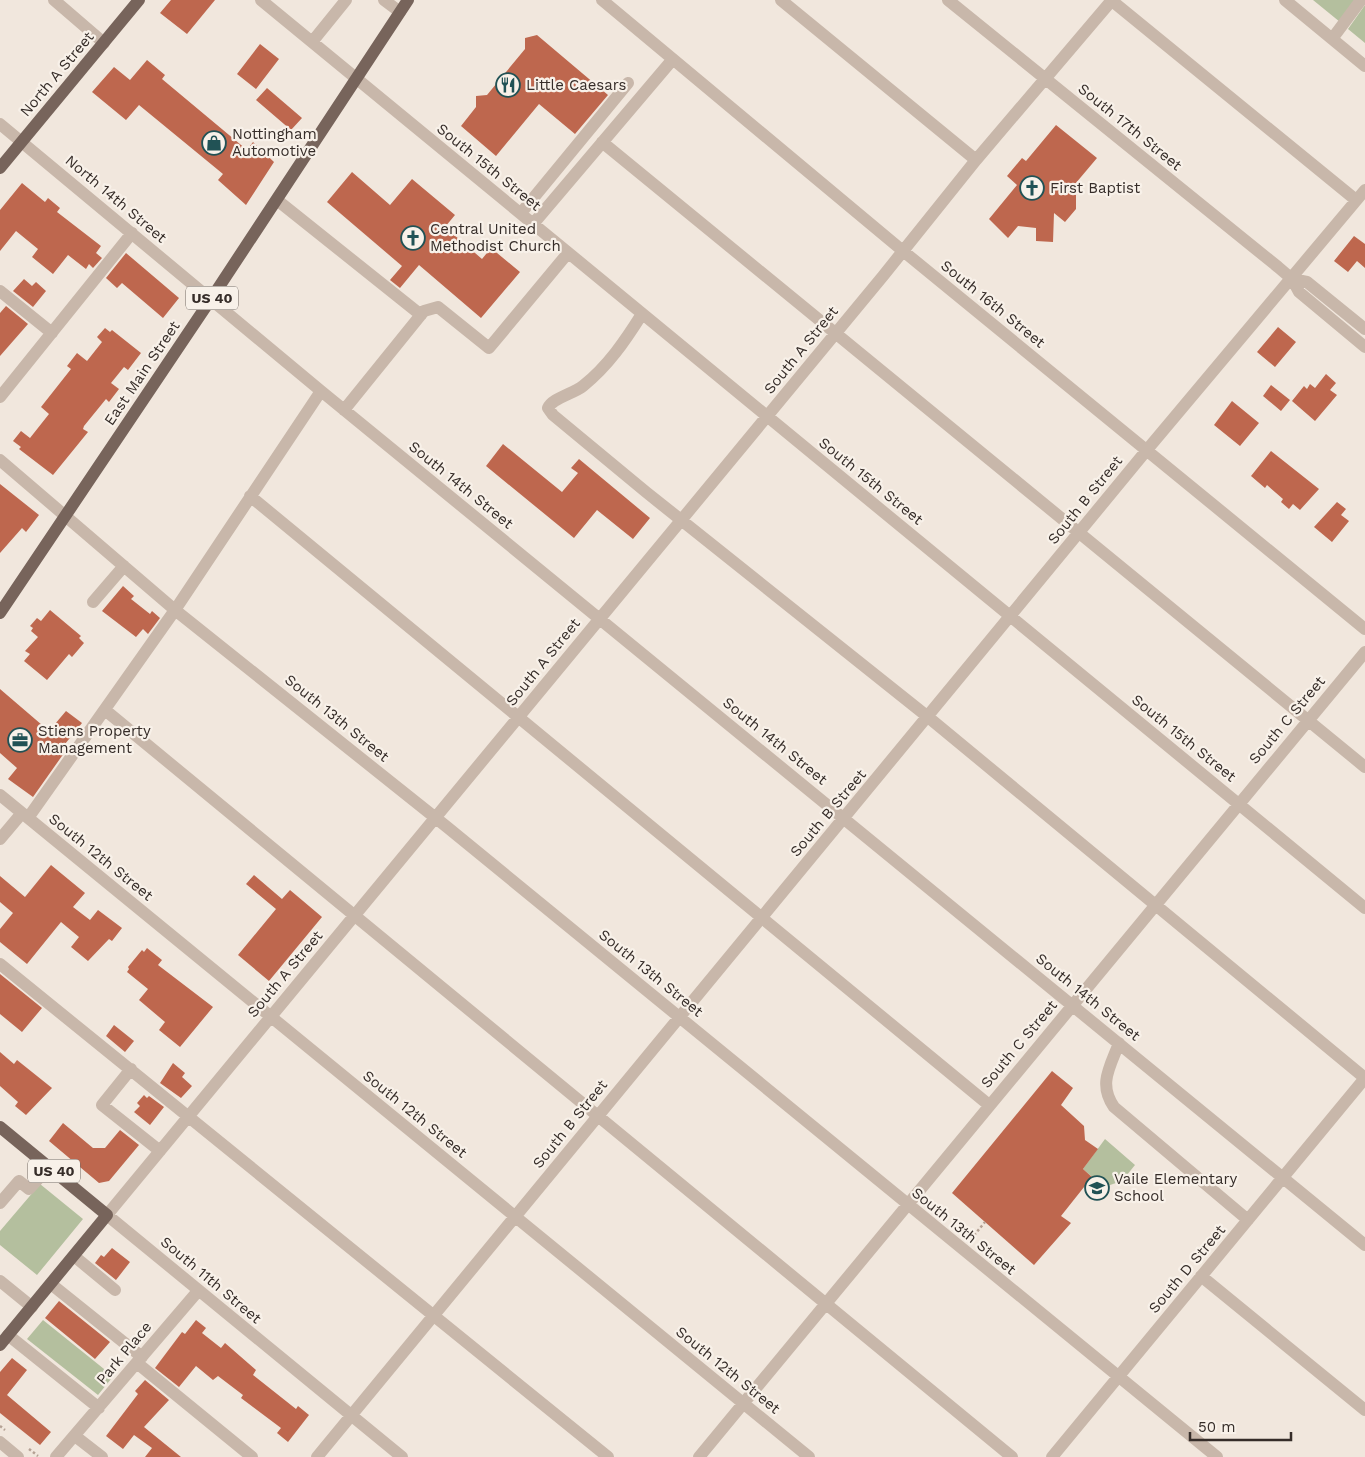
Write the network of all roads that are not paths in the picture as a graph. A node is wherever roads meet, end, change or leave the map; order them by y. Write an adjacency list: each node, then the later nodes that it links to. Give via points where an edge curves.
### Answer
1 (54, 0): 16 (street)
2 (139, 0): 16 (main road, North A Street)
3 (262, 0): 15 (street, South 15th Street)
4 (346, 0): 15 (street)
5 (384, 0): 13 (street)
6 (408, 0): 13 (main road, East Main Street / US 40)
7 (602, 0): 17 (street, South 16th Street)
8 (781, 0): 25 (street)
9 (948, 0): 20 (street, South 17th Street)
10 (1111, 0): 20 (street, South A Street); 27 (street)
11 (1285, 0): 14 (street)
12 (1361, 0): 14 (street)
13 (400, 12): 19 (main road, East Main Street / US 40)
14 (1332, 39): 18 (street)
15 (312, 42): 19 (street, South 15th Street)
16 (104, 43): 23 (main road, North A Street)
17 (672, 59): 24 (street); 32 (street, South 16th Street)
18 (1365, 66)
19 (357, 79): 28 (main road, East Main Street / US 40); 29 (street, South 15th Street)
20 (1045, 79): 25 (street, South A Street); 34 (street, South 17th Street)
21 (628, 83): 29 (street)
22 (0, 124): 23 (street, North 14th Street)
23 (22, 142): 26 (main road, North A Street); 31 (street, North 14th Street)
24 (602, 142): 30 (street); 40 (street)
25 (976, 160): 32 (street, South A Street)
26 (0, 168)
27 (1361, 194): 34 (street, South B Street)
28 (277, 200): 36 (main road, East Main Street / US 40); 38 (street)
29 (520, 213): 30 (street, South 15th Street)
30 (533, 224): 33 (street, South 15th Street)
31 (132, 233): 36 (street, North 14th Street); 41 (street)
32 (903, 251): 40 (street, South A Street); 47 (street, South 16th Street)
33 (568, 253): 37 (street, South 15th Street); 38 (street, via 490,348 438,307)
34 (1292, 279): 39 (street, South 17th Street, via 1307,282); 42 (street, South 17th Street, via 1299,292); 47 (street, South B Street)
35 (0, 291): 41 (street)
36 (211, 300): 43 (street, South 14th Street); 50 (main road, East Main Street / US 40)
37 (642, 314): 46 (street, South 15th Street); 51 (street, via 600,373 574,394 555,400 548,408)
38 (421, 315): 45 (street)
39 (1365, 330)
40 (836, 332): 46 (street, South A Street); 52 (street)
41 (52, 333): 44 (street)
42 (1365, 347)
43 (321, 391): 45 (street, South 14th Street); 49 (street)
44 (0, 397)
45 (344, 410): 58 (street, South 14th Street)
46 (767, 417): 51 (street, South A Street); 57 (street, South 15th Street)
47 (1146, 451): 52 (street, South B Street); 59 (street, South 16th Street)
48 (0, 460): 50 (street, South 13th Street)
49 (250, 496): 55 (street); 63 (street)
50 (65, 516): 53 (street, South 13th Street); 56 (main road, East Main Street / US 40)
51 (682, 520): 58 (street, South A Street); 62 (street)
52 (1080, 532): 57 (street, South B Street); 64 (street)
53 (124, 566): 54 (street); 55 (street, South 13th Street)
54 (92, 602)
55 (175, 610): 61 (street); 69 (street, South 13th Street)
56 (0, 613)
57 (1010, 617): 62 (street, South B Street); 67 (street, South 15th Street)
58 (600, 618): 63 (street, South A Street); 70 (street, South 14th Street)
59 (1365, 629)
60 (1365, 652): 64 (street, South C Street)
61 (105, 710): 68 (street); 74 (street)
62 (928, 717): 70 (street, South B Street); 72 (street)
63 (518, 718): 69 (street, South A Street); 75 (street)
64 (1308, 720): 65 (street); 67 (street, South C Street)
65 (1365, 766)
66 (0, 795): 68 (street, South 12th Street)
67 (1238, 804): 72 (street, South C Street); 73 (street, South 15th Street)
68 (25, 815): 71 (street); 78 (street, South 12th Street)
69 (436, 818): 74 (street, South A Street); 79 (street, South 13th Street)
70 (845, 819): 75 (street, South B Street); 77 (street, South 14th Street)
71 (0, 839)
72 (1155, 904): 77 (street, South C Street); 82 (street)
73 (1365, 908)
74 (354, 917): 78 (street, South A Street); 84 (street)
75 (762, 918): 79 (street, South B Street); 83 (street)
76 (0, 964): 81 (street)
77 (1072, 1005): 80 (street, South 14th Street); 83 (street, South C Street)
78 (270, 1016): 85 (street, South A Street); 93 (street, South 12th Street)
79 (679, 1017): 84 (street, South B Street); 91 (street, South 13th Street)
80 (1119, 1043): 89 (street, South 14th Street); 94 (street, via 1105,1086 1114,1107)
81 (131, 1069): 85 (street); 87 (street, via 102,1105)
82 (1365, 1078): 89 (street, South D Street)
83 (989, 1105): 91 (street, South C Street)
84 (599, 1115): 93 (street, South B Street); 102 (street)
85 (189, 1116): 87 (street, South A Street); 104 (street)
86 (1, 1130): 88 (main road, South 11th Street / US 40)
87 (160, 1151): 92 (street, South A Street)
88 (49, 1167): 90 (street, via 29,1189 19,1181); 92 (main road, South 11th Street / US 40)
89 (1283, 1177): 94 (street, South D Street); 95 (street, South 14th Street)
90 (0, 1203)
91 (906, 1204): 102 (street, South C Street); 107 (street, South 13th Street)
92 (108, 1215): 96 (main road, South A Street); 101 (street, South 11th Street)
93 (515, 1217): 104 (street, South B Street); 108 (street, South 12th Street)
94 (1248, 1220): 97 (street, South D Street)
95 (1365, 1245)
96 (74, 1256): 99 (main road, South A Street); 100 (street)
97 (1201, 1276): 107 (street, South D Street); 110 (street)
98 (0, 1281): 103 (street)
99 (51, 1284): 103 (main road, South A Street); 106 (street)
100 (115, 1290)
101 (198, 1291): 106 (street, Park Place); 111 (street, South 11th Street)
102 (826, 1302): 108 (street, South C Street); 123 (street)
103 (32, 1307): 105 (main road, South A Street)
104 (434, 1315): 111 (street, South B Street); 120 (street)
105 (3, 1341): 109 (street)
106 (139, 1360): 109 (street, Park Place); 117 (street)
107 (1119, 1376): 124 (street, South D Street); 125 (street, South 13th Street)
108 (743, 1402): 121 (street, South C Street); 122 (street, South 12th Street)
109 (99, 1408): 112 (street, Park Place)
110 (1365, 1410)
111 (352, 1416): 118 (street, South B Street); 119 (street, South 11th Street)
112 (75, 1436): 115 (street, Park Place); 116 (street)
113 (0, 1442): 114 (street)
114 (18, 1457)
115 (56, 1457)
116 (102, 1457)
117 (252, 1457)
118 (317, 1457)
119 (402, 1457)
120 (608, 1457)
121 (698, 1457)
122 (809, 1457)
123 (1012, 1457)
124 (1052, 1457)
125 (1217, 1457)

